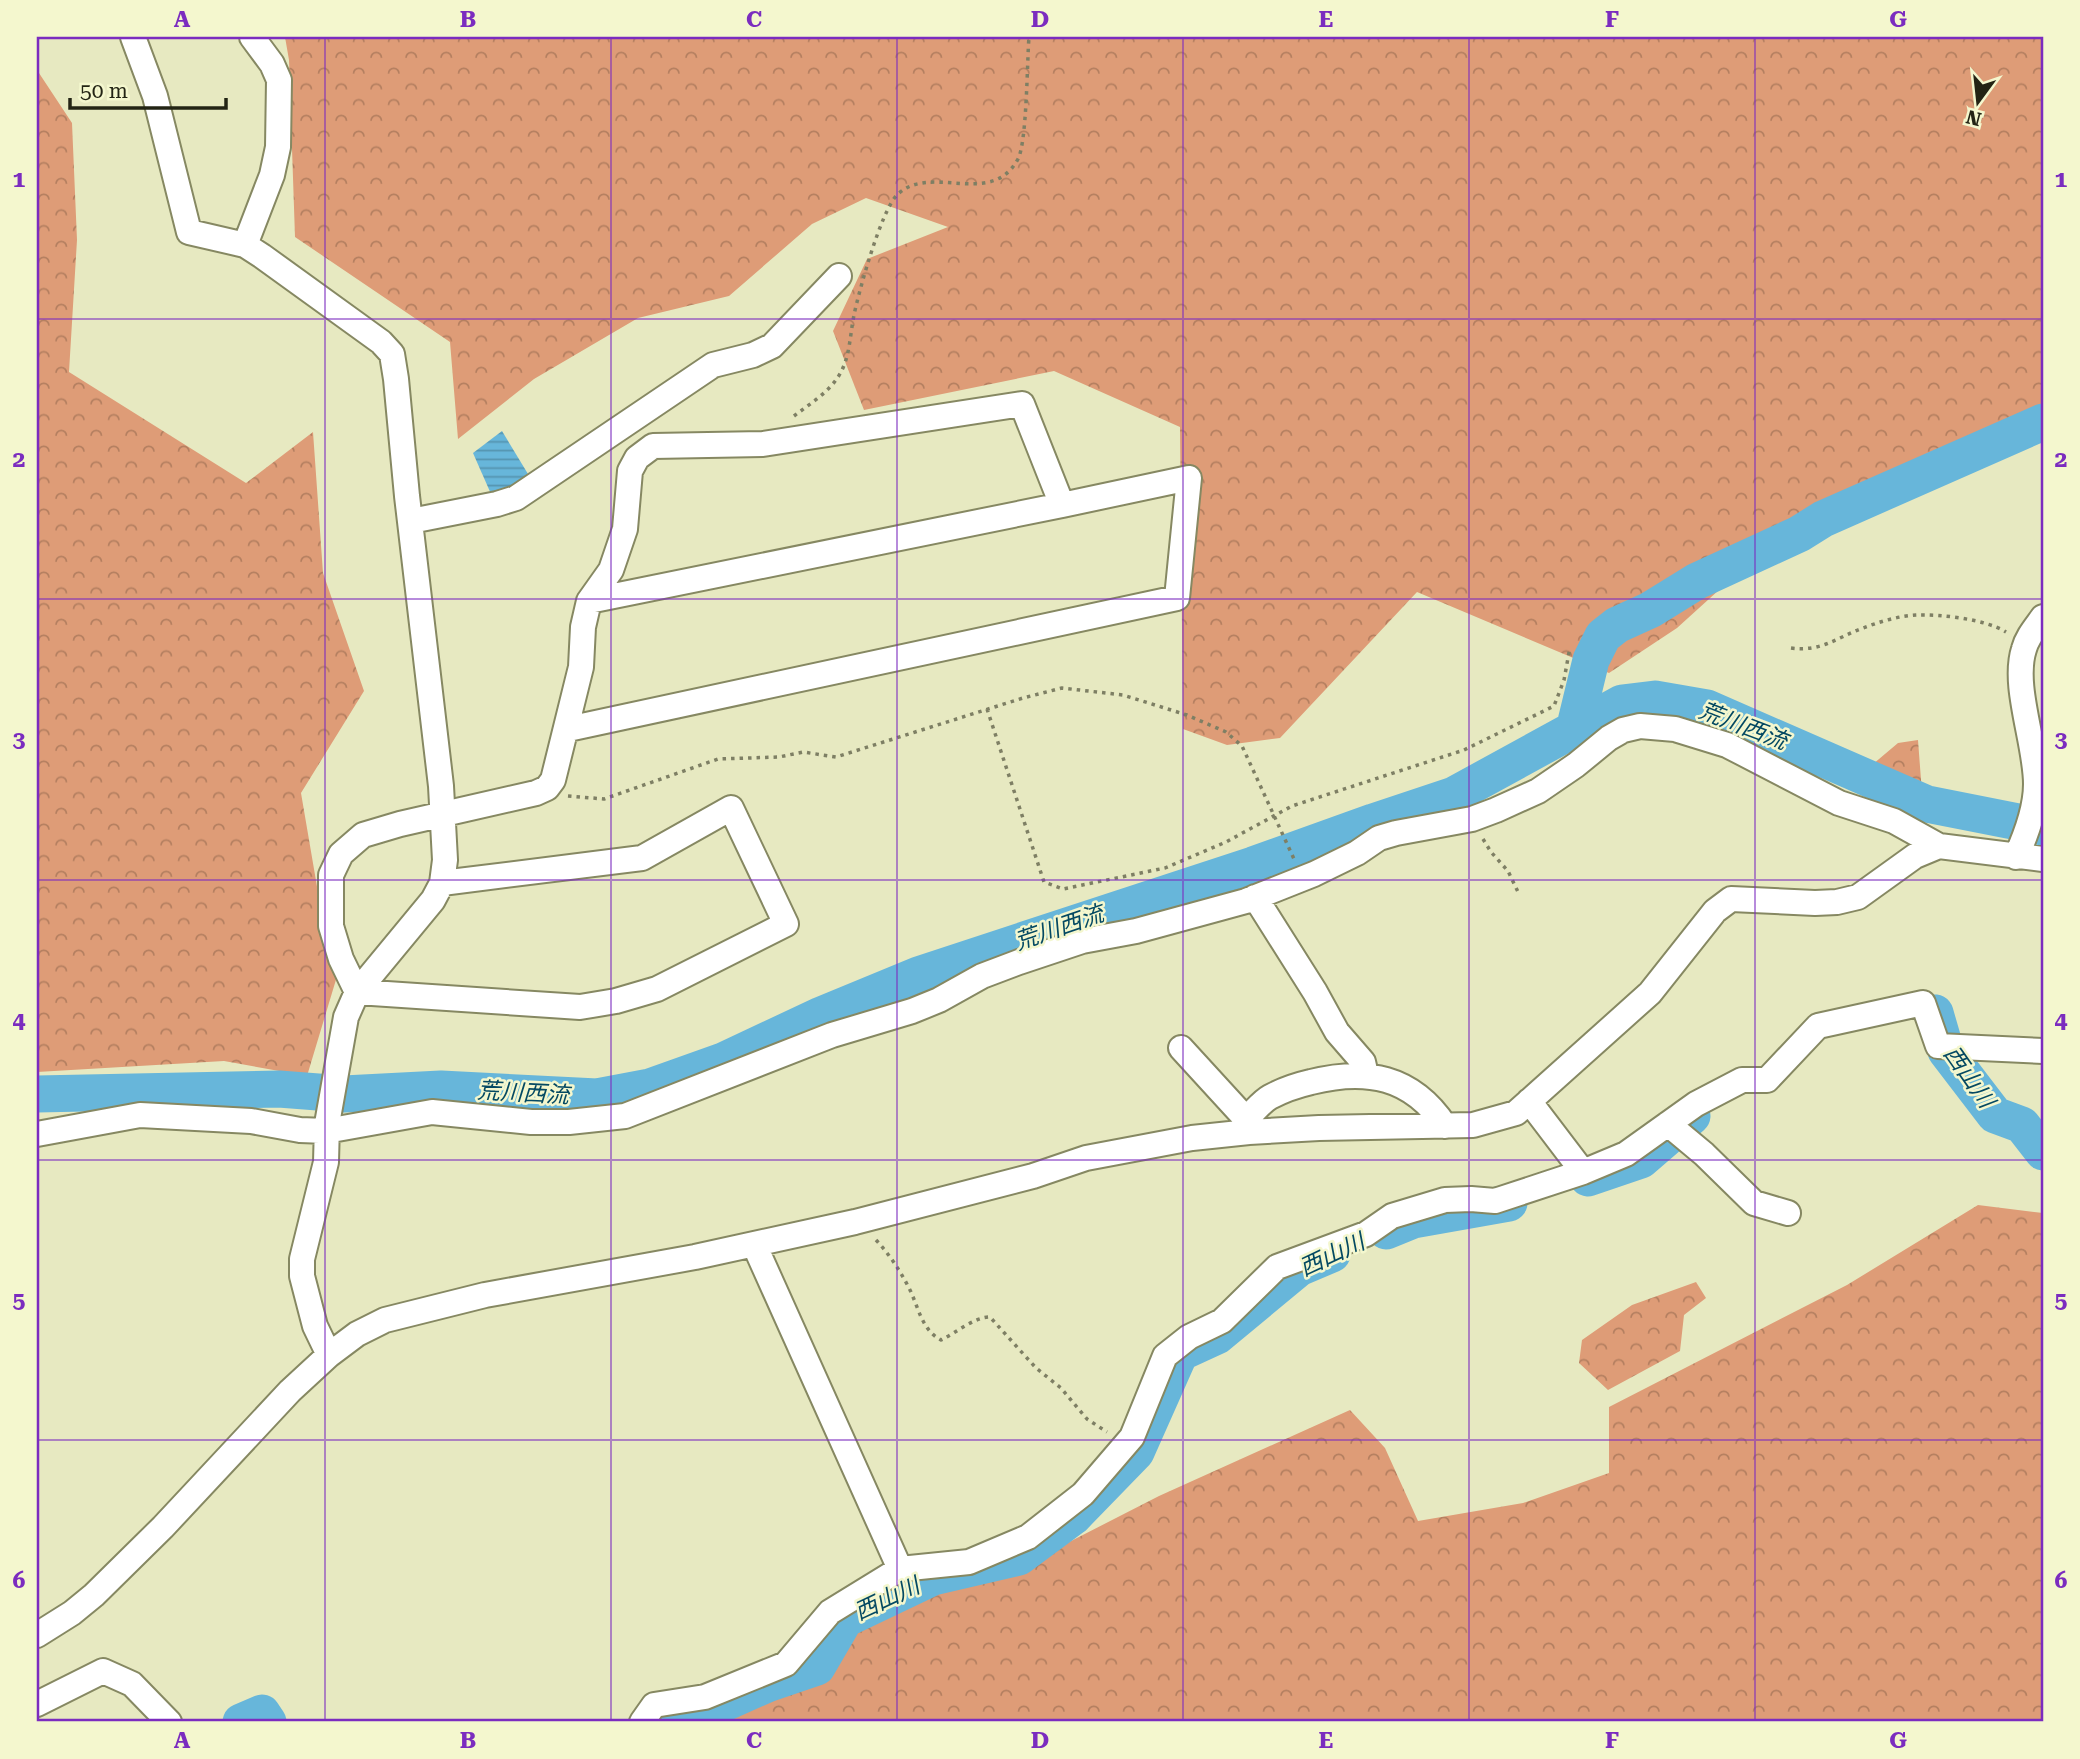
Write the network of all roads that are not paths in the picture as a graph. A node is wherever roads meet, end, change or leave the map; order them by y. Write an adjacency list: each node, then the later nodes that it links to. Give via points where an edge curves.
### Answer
1 (133, 37): 3 (street, via 155,96 189,232)
2 (252, 37): 3 (street, via 279,80 278,147)
3 (245, 245): 6 (street, via 392,354)
4 (839, 276): 6 (street, via 772,346 713,365 516,498)
5 (1062, 505): 7 (street); 7 (street, via 1022,404 763,443 653,446 637,458 630,471 625,529 611,570); 9 (street, via 1189,478 1177,598)
6 (411, 521): 10 (street)
7 (589, 601): 9 (street)
8 (2043, 617): 12 (street, via 2024,646 2020,674 2036,780)
9 (568, 729): 10 (street, via 547,788)
10 (444, 815): 14 (street); 16 (street, via 363,835 341,854 331,875 331,926)
11 (1939, 846): 12 (street); 15 (street, via 1894,821 1839,803 1727,745 1648,726 1623,730 1609,738 1538,791 1472,819 1379,838 1357,853); 20 (street, via 1915,856 1858,897 1815,903 1731,899 1715,911 1650,993)
12 (2019, 851): 13 (street)
13 (2043, 859)
14 (442, 883): 16 (street); 16 (street, via 642,858 731,808 786,924 657,989 616,1002 580,1007)
15 (1255, 897): 19 (street, via 1337,1031 1363,1062); 24 (street, via 1082,941 1019,962 912,1011 832,1035 625,1116 531,1122 432,1111)
16 (357, 992): 24 (street, via 346,1017)
17 (1181, 1048): 22 (street)
18 (2043, 1051): 21 (street, via 1938,1046 1923,1003 1818,1026 1768,1080 1742,1080)
19 (1366, 1075): 22 (street, via 1298,1085 1269,1098); 23 (street, via 1410,1090)
20 (1523, 1107): 23 (street, via 1473,1125); 26 (street)
21 (1668, 1124): 26 (street, via 1626,1154); 27 (street, via 1754,1203)
22 (1247, 1125): 23 (street); 28 (street, via 1086,1158 1033,1176)
23 (1445, 1126)
24 (327, 1128): 25 (street, via 300,1130 251,1121 140,1115); 29 (street, via 326,1162 302,1259 302,1276 315,1326)
25 (37, 1134)
26 (1583, 1172): 30 (street, via 1495,1201 1445,1200 1392,1216 1366,1234 1276,1267 1222,1321 1188,1337 1165,1356 1132,1437 1083,1494 1028,1537 969,1562)
27 (1788, 1213)
28 (754, 1244): 29 (street, via 419,1310 356,1334); 30 (street)
29 (329, 1355): 31 (street, via 94,1595)
30 (900, 1569): 34 (street, via 830,1612 786,1664 705,1697 654,1705)
31 (37, 1635)
32 (37, 1704): 33 (street, via 103,1671 132,1684)
33 (169, 1722)
34 (642, 1722)

